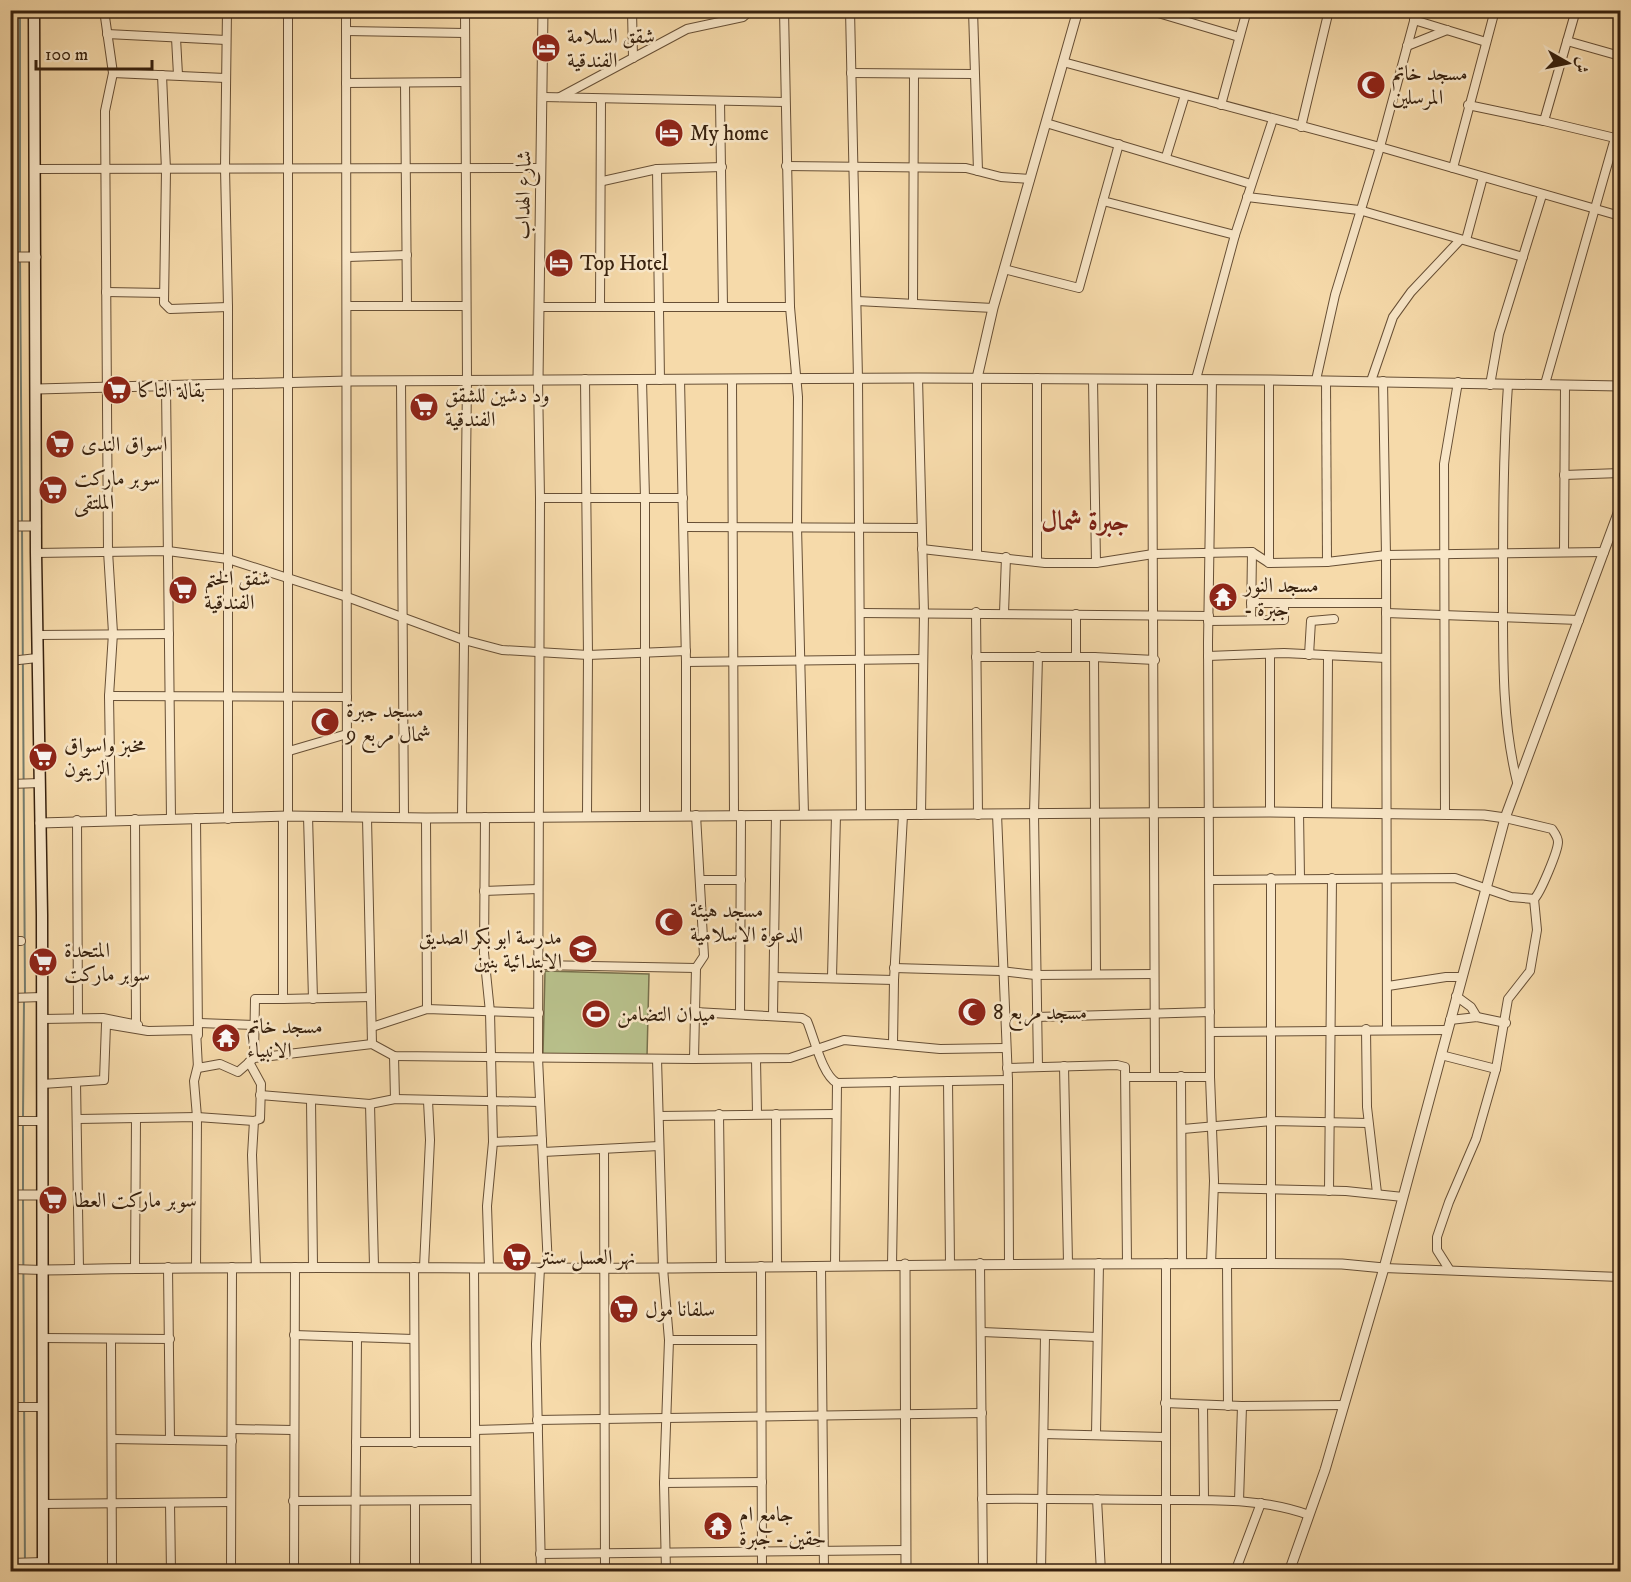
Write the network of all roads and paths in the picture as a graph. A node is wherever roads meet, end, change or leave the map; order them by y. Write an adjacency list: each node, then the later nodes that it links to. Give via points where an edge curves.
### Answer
1 (11, 10): 46 (street)
2 (34, 10): 72 (main road)
3 (104, 10): 26 (street)
4 (227, 10): 29 (street)
5 (288, 10): 76 (street)
6 (346, 10): 24 (street)
7 (465, 10): 25 (street)
8 (543, 10): 48 (street, شارع الهداب)
9 (632, 10): 34 (street)
10 (751, 10): 34 (street, via 743,16 687,29)
11 (784, 10): 52 (street)
12 (850, 10): 37 (street)
13 (973, 10): 39 (street)
14 (1078, 10): 35 (street)
15 (1148, 10): 21 (street)
16 (1247, 10): 27 (street)
17 (1329, 10): 58 (street)
18 (1417, 10): 22 (street)
19 (1495, 10): 31 (street)
20 (1576, 10): 30 (street)
21 (1171, 14): 27 (street)
22 (1414, 20): 23 (street); 32 (street)
23 (1448, 30): 31 (street); 32 (street)
24 (346, 31): 25 (street); 44 (street)
25 (465, 33): 43 (street)
26 (107, 34): 28 (street); 36 (street)
27 (1239, 37): 53 (street)
28 (177, 38): 29 (street); 41 (street)
29 (226, 40): 42 (street)
30 (1568, 41): 33 (street); 56 (street)
31 (1486, 42): 54 (street)
32 (1407, 46): 61 (street)
33 (1620, 56)
34 (633, 58): 49 (street)
35 (1063, 62): 47 (street); 57 (street)
36 (114, 73): 40 (street); 67 (street, via 105,111)
37 (851, 73): 38 (street); 64 (street)
38 (914, 74): 39 (street); 65 (street)
39 (973, 74): 78 (street)
40 (162, 75): 41 (street); 75 (street)
41 (178, 75): 42 (street)
42 (225, 78): 68 (street)
43 (465, 82): 45 (street); 69 (street)
44 (346, 83): 45 (street); 77 (street)
45 (405, 83): 73 (street)
46 (11, 89): 92 (street)
47 (1185, 95): 53 (street); 62 (street)
48 (543, 97): 49 (street); 70 (street, شارع الهداب)
49 (558, 97): 50 (street)
50 (601, 99): 51 (street); 81 (street)
51 (720, 101): 52 (street); 66 (street)
52 (785, 102): 63 (street)
53 (1221, 105): 55 (street)
54 (1468, 105): 56 (street); 71 (street)
55 (1273, 119): 58 (street); 82 (street)
56 (1544, 121): 59 (street)
57 (1046, 123): 60 (street); 80 (street)
58 (1301, 127): 61 (street)
59 (1618, 139): 86 (street)
60 (1119, 144): 62 (street); 85 (street)
61 (1380, 147): 71 (street); 87 (street)
62 (1166, 158): 82 (street)
63 (786, 166): 64 (street); 109 (street)
64 (852, 166): 65 (street); 99 (street)
65 (915, 166): 78 (street); 100 (street)
66 (722, 167): 74 (street); 104 (street)
67 (105, 168): 72 (street); 75 (street); 97 (street)
68 (225, 168): 75 (street); 76 (street); 105 (street)
69 (467, 168): 70 (street); 73 (street); 103 (street)
70 (541, 168): 106 (street, شارع الهداب)
71 (1453, 168): 79 (street)
72 (35, 169): 93 (main road)
73 (406, 169): 77 (street); 91 (street)
74 (657, 169): 81 (street); 108 (street)
75 (166, 170): 98 (street)
76 (287, 170): 77 (street); 135 (street)
77 (346, 170): 94 (street)
78 (978, 171): 80 (street)
79 (1483, 177): 83 (street); 90 (street)
80 (1030, 179): 96 (street)
81 (603, 182): 107 (street)
82 (1251, 184): 84 (street)
83 (1542, 195): 86 (street); 95 (street)
84 (1246, 197): 87 (street); 89 (street)
85 (1103, 201): 89 (street); 96 (street, via 1079,288)
86 (1593, 209): 88 (street); 136 (street)
87 (1359, 210): 90 (street); 129 (street, via 1332,306)
88 (1620, 216)
89 (1235, 235): 120 (street)
90 (1463, 240): 95 (street); 132 (street, via 1411,292 1393,317)
91 (407, 255): 94 (street); 102 (street)
92 (12, 257): 93 (street); 111 (street)
93 (36, 257): 144 (main road)
94 (348, 257): 101 (street)
95 (1523, 257): 138 (street, via 1499,334)
96 (1004, 269): 110 (street)
97 (106, 292): 98 (street); 143 (street)
98 (164, 293): 105 (street, via 164,303 170,309)
99 (857, 301): 100 (street); 117 (street)
100 (914, 303): 110 (street)
101 (348, 306): 102 (street); 130 (street)
102 (407, 306): 103 (street)
103 (465, 306): 121 (street)
104 (723, 306): 108 (street); 109 (street)
105 (228, 307): 137 (street)
106 (540, 307): 107 (street); 122 (street, شارع الهداب)
107 (600, 307): 108 (street)
108 (660, 307): 124 (street)
109 (790, 307): 116 (street)
110 (993, 308): 113 (street)
111 (12, 323): 152 (street)
112 (918, 378): 113 (street); 117 (street); 158 (street)
113 (977, 378): 114 (street); 166 (street)
114 (1037, 378): 118 (street); 174 (street)
115 (585, 379): 122 (street); 123 (street); 147 (street)
116 (795, 379): 117 (street); 126 (street); 154 (street)
117 (858, 379): 157 (street)
118 (1093, 379): 119 (street); 176 (street)
119 (1152, 379): 120 (street); 167 (street)
120 (1196, 379): 127 (street)
121 (467, 380): 122 (street); 131 (street); 200 (street)
122 (538, 380): 148 (street)
123 (642, 380): 124 (street); 149 (street)
124 (660, 380): 125 (street)
125 (680, 380): 126 (street); 150 (street)
126 (732, 380): 156 (street)
127 (1212, 380): 128 (street); 168 (street)
128 (1269, 380): 129 (street); 177 (street)
129 (1321, 380): 132 (street); 175 (street)
130 (348, 381): 131 (street); 135 (street); 179 (street)
131 (401, 381): 193 (street)
132 (1371, 381): 133 (street)
133 (1383, 381): 134 (street); 171 (street)
134 (1458, 382): 138 (street); 169 (street, via 1445,450)
135 (288, 383): 137 (street); 178 (street)
136 (1545, 384): 139 (street); 140 (street)
137 (228, 385): 141 (street); 173 (street)
138 (1490, 385): 139 (street)
139 (1508, 385): 170 (street)
140 (1565, 385): 142 (street); 146 (street)
141 (166, 386): 143 (street); 161 (street)
142 (1620, 386)
143 (107, 387): 144 (street); 160 (street)
144 (38, 389): 153 (main road)
145 (1620, 473): 146 (street)
146 (1564, 475): 163 (street)
147 (587, 497): 148 (street); 149 (street); 205 (street)
148 (540, 498): 202 (street)
149 (645, 498): 150 (street); 203 (street)
150 (683, 498): 155 (street)
151 (1620, 508): 164 (street)
152 (12, 526): 153 (street)
153 (36, 526): 165 (main road)
154 (797, 526): 156 (street); 157 (street); 217 (street)
155 (684, 527): 156 (street); 201 (street)
156 (733, 527): 221 (street)
157 (860, 527): 158 (street); 184 (street)
158 (921, 528): 159 (street)
159 (922, 549): 166 (street); 185 (street)
160 (108, 551): 161 (street); 165 (street); 197 (street)
161 (168, 551): 173 (street); 198 (street)
162 (1252, 552): 168 (street); 177 (street); 180 (street)
163 (1564, 552): 164 (street); 170 (street)
164 (1604, 552): 196 (street)
165 (36, 553): 199 (main road)
166 (977, 554): 172 (street)
167 (1153, 554): 168 (street); 176 (street); 189 (street)
168 (1211, 554): 192 (street)
169 (1445, 554): 170 (street); 171 (street); 190 (street)
170 (1503, 554): 191 (street)
171 (1386, 555): 175 (street); 182 (street)
172 (1006, 557): 174 (street); 186 (street)
173 (228, 559): 178 (street); 226 (street)
174 (1037, 562): 176 (street)
175 (1327, 562): 177 (street)
176 (1096, 563)
177 (1269, 563)
178 (290, 579): 179 (street); 223 (street)
179 (346, 597): 193 (street); 224 (street)
180 (1251, 603): 181 (street); 195 (street)
181 (1284, 603): 182 (street); 195 (street, via 1284,620)
182 (1386, 603): 187 (street)
183 (976, 612): 185 (street); 186 (street); 209 (street)
184 (861, 613): 185 (street); 214 (street)
185 (924, 613): 216 (street)
186 (1004, 613): 188 (street)
187 (1386, 613): 190 (street); 215 (street)
188 (1076, 614): 189 (street); 210 (street)
189 (1155, 615): 192 (street); 218 (street)
190 (1446, 615): 191 (street); 242 (street)
191 (1503, 616): 196 (street); 229 (street, via 1504,703)
192 (1208, 618): 195 (street); 208 (street)
193 (403, 619): 200 (street); 260 (street)
194 (1334, 619): 206 (street, via 1311,621)
195 (1251, 620)
196 (1579, 620): 229 (street)
197 (113, 633): 198 (street); 199 (street); 222 (street)
198 (169, 634): 225 (street)
199 (37, 635): 213 (main road)
200 (464, 640): 202 (street, via 502,650); 262 (street)
201 (686, 651): 203 (street); 220 (street)
202 (539, 652): 205 (street); 257 (street)
203 (646, 652): 205 (street); 243 (street)
204 (1270, 654): 206 (street); 208 (street); 232 (street)
205 (588, 655): 254 (street)
206 (1309, 655): 212 (street)
207 (1038, 656): 209 (street); 210 (street); 240 (street)
208 (1208, 656): 236 (street)
209 (976, 657): 238 (street)
210 (1076, 657): 211 (street)
211 (1094, 657): 218 (street); 241 (street)
212 (1328, 657): 215 (street); 234 (street)
213 (37, 658): 219 (street); 230 (main road)
214 (862, 658): 216 (street); 217 (street); 250 (street)
215 (1386, 658): 237 (street)
216 (923, 659): 252 (street)
217 (800, 660): 221 (street); 248 (street)
218 (1155, 660): 235 (street)
219 (10, 661)
220 (686, 662): 221 (street); 244 (street)
221 (735, 662): 246 (street)
222 (109, 696): 225 (street); 265 (street)
223 (289, 696): 224 (street); 226 (street); 228 (street)
224 (347, 697): 227 (street)
225 (170, 698): 226 (street); 267 (street)
226 (228, 698): 268 (street)
227 (347, 734): 228 (street); 256 (street)
228 (289, 751): 255 (street)
229 (1517, 782): 264 (street)
230 (40, 783): 231 (street); 270 (main road)
231 (10, 784)
232 (1270, 812): 233 (street); 236 (street)
233 (1299, 812): 234 (street); 272 (street)
234 (1327, 812): 237 (street)
235 (1154, 813): 236 (street); 241 (street); 289 (street)
236 (1210, 813): 277 (street)
237 (1387, 813): 242 (street); 274 (street)
238 (978, 814): 239 (street); 252 (street)
239 (997, 814): 240 (street); 287 (street)
240 (1034, 814): 241 (street); 290 (street)
241 (1094, 814): 288 (street)
242 (1445, 814): 264 (street)
243 (645, 815): 244 (street); 254 (street)
244 (686, 815): 245 (street)
245 (696, 815): 246 (street); 275 (street)
246 (737, 815): 247 (street); 276 (street)
247 (776, 815): 248 (street); 291 (street)
248 (804, 815): 249 (street)
249 (836, 815): 250 (street); 292 (street)
250 (861, 815): 251 (street)
251 (903, 815): 252 (street); 286 (street)
252 (921, 815)
253 (308, 816): 255 (street); 256 (street); 301 (street)
254 (587, 816): 257 (street)
255 (286, 817): 268 (street); 300 (street)
256 (347, 817): 259 (street)
257 (538, 817): 263 (street); 278 (street)
258 (196, 818): 267 (street); 268 (street); 319 (street)
259 (367, 818): 260 (street); 299 (street)
260 (404, 818): 261 (street)
261 (426, 818): 262 (street); 302 (street)
262 (462, 818): 263 (street)
263 (485, 818): 280 (street)
264 (1505, 818): 279 (street); 281 (street, via 1552,829 1556,834 1556,851)
265 (111, 819): 266 (street); 269 (street)
266 (135, 819): 267 (street); 317 (street)
267 (171, 819)
268 (228, 819)
269 (77, 820): 270 (street); 310 (street)
270 (40, 823): 297 (main road)
271 (1271, 878): 272 (street); 277 (street); 326 (street)
272 (1299, 878): 273 (street)
273 (1332, 878): 274 (street); 322 (street)
274 (1388, 878): 279 (street, via 1455,878); 295 (street)
275 (700, 879): 276 (street); 285 (street, via 704,956)
276 (741, 880): 307 (street)
277 (1211, 880): 305 (street)
278 (538, 889): 280 (street); 284 (street)
279 (1485, 889): 281 (street); 293 (street)
280 (484, 891): 303 (street, via 484,953)
281 (1534, 899): 316 (street, via 1535,952 1530,971 1508,999)
282 (10, 940): 283 (street)
283 (21, 941)
284 (539, 964): 285 (street); 306 (street)
285 (696, 968): 304 (street)
286 (894, 968): 287 (street); 294 (street)
287 (1001, 971): 290 (street); 330 (street)
288 (1095, 974): 289 (street); 290 (street)
289 (1154, 974): 309 (street)
290 (1035, 975): 311 (street)
291 (774, 977): 292 (street); 308 (street)
292 (832, 977): 294 (street)
293 (1461, 977): 295 (street); 296 (street)
294 (894, 980): 329 (street)
295 (1388, 986): 324 (street)
296 (1456, 996): 312 (street); 315 (street)
297 (42, 997): 298 (street); 314 (main road)
298 (10, 998)
299 (371, 998): 301 (street); 320 (street)
300 (283, 999): 301 (street); 318 (street, via 255,999)
301 (313, 999)
302 (427, 1009): 303 (street); 320 (street)
303 (490, 1012): 306 (street); 334 (street)
304 (695, 1012): 307 (street); 337 (street)
305 (1210, 1012): 309 (street); 327 (street)
306 (539, 1013): 335 (street)
307 (740, 1013): 308 (street)
308 (773, 1014): 331 (street, via 807,1021)
309 (1155, 1014): 311 (street); 347 (street)
310 (78, 1016): 313 (street); 314 (street)
311 (1036, 1017): 341 (street)
312 (1477, 1017): 315 (street); 316 (street)
313 (103, 1018): 317 (street); 349 (street)
314 (42, 1019): 355 (main road)
315 (1450, 1020): 325 (street)
316 (1506, 1023): 344 (street)
317 (136, 1024): 321 (street)
318 (254, 1025): 319 (street); 339 (street)
319 (199, 1026): 321 (street); 342 (street)
320 (372, 1028): 328 (street)
321 (149, 1029): 342 (street, via 196,1030); 349 (street, via 106,1024)
322 (1330, 1029): 323 (street); 326 (street); 375 (street)
323 (1366, 1029): 324 (street); 376 (street)
324 (1388, 1029): 325 (street)
325 (1447, 1030): 332 (street)
326 (1272, 1031): 327 (street); 374 (street)
327 (1210, 1032): 348 (street)
328 (372, 1044): 333 (street); 339 (street)
329 (893, 1044): 330 (street, via 940,1049); 331 (street, via 844,1040)
330 (1005, 1048): 343 (street)
331 (819, 1049): 338 (street, via 790,1058); 354 (street, via 831,1080)
332 (1441, 1055): 344 (street); 390 (street)
333 (394, 1056): 334 (street); 357 (street)
334 (492, 1058): 335 (street); 360 (street)
335 (538, 1058): 336 (street); 361 (street)
336 (657, 1059): 337 (street); 367 (street)
337 (694, 1059): 338 (street)
338 (756, 1059): 364 (street)
339 (251, 1060): 342 (street, via 238,1072 220,1064); 356 (street, via 261,1084)
340 (1064, 1066): 341 (street); 346 (street, via 1122,1065); 393 (street)
341 (1038, 1067): 343 (street)
342 (198, 1068): 368 (street, via 194,1081)
343 (1007, 1068): 350 (street)
344 (1496, 1069): 426 (street, via 1476,1139 1437,1238 1437,1250)
345 (1181, 1076): 347 (street); 348 (street); 378 (street)
346 (1126, 1077): 347 (street); 395 (street)
347 (1155, 1077)
348 (1210, 1077): 377 (street)
349 (104, 1080): 353 (street)
350 (1008, 1080): 352 (street); 392 (street)
351 (895, 1081): 352 (street); 354 (street); 404 (street)
352 (948, 1081): 399 (street)
353 (76, 1082): 355 (street); 369 (street)
354 (837, 1083): 366 (street)
355 (42, 1084): 372 (main road)
356 (260, 1095): 358 (street); 373 (street, via 260,1119)
357 (395, 1099): 359 (street); 362 (street)
358 (311, 1100): 362 (street); 406 (street)
359 (428, 1101): 360 (street); 414 (street, via 430,1140)
360 (493, 1102): 361 (street); 380 (street)
361 (540, 1102): 379 (street)
362 (370, 1104): 407 (street)
363 (719, 1114): 364 (street); 367 (street); 415 (street)
364 (757, 1114): 365 (street)
365 (776, 1114): 366 (street); 409 (street)
366 (836, 1114): 403 (street)
367 (658, 1116): 381 (street)
368 (197, 1117): 370 (street); 373 (street); 411 (street)
369 (78, 1119): 370 (street); 425 (street)
370 (136, 1119): 416 (street)
371 (10, 1121): 372 (street)
372 (43, 1121): 389 (main road)
373 (254, 1121): 413 (street)
374 (1272, 1121): 375 (street); 377 (street); 385 (street)
375 (1329, 1122): 376 (street); 386 (street)
376 (1368, 1123): 387 (street)
377 (1211, 1128): 378 (street); 384 (street)
378 (1183, 1129): 397 (street)
379 (542, 1140): 380 (street); 383 (street)
380 (493, 1142): 419 (street, via 487,1206)
381 (659, 1146): 382 (street); 422 (street)
382 (603, 1149): 383 (street); 421 (street)
383 (543, 1152): 420 (street)
384 (1214, 1188): 385 (street); 400 (street)
385 (1272, 1188): 386 (street); 402 (street)
386 (1329, 1191): 387 (street)
387 (1377, 1193): 390 (street)
388 (10, 1195): 389 (street)
389 (43, 1195): 427 (main road)
390 (1403, 1197): 423 (street)
391 (980, 1263): 392 (street); 399 (street); 429 (street)
392 (1009, 1263): 393 (street)
393 (1068, 1263): 394 (street)
394 (1099, 1263): 395 (street); 433 (street)
395 (1127, 1263): 396 (street)
396 (1166, 1263): 397 (street); 440 (street)
397 (1182, 1263): 400 (street)
398 (905, 1264): 399 (street); 404 (street); 447 (street)
399 (950, 1264)
400 (1211, 1264): 401 (street)
401 (1227, 1264): 402 (street); 443 (street)
402 (1272, 1264): 423 (street)
403 (835, 1265): 404 (street); 410 (street)
404 (892, 1265)
405 (295, 1266): 406 (street); 413 (street); 430 (street)
406 (313, 1266): 407 (street)
407 (374, 1266): 414 (street)
408 (760, 1266): 409 (street); 415 (street); 439 (street)
409 (777, 1266): 410 (street)
410 (821, 1266): 449 (street)
411 (196, 1267): 412 (street); 417 (street)
412 (232, 1267): 413 (street); 454 (street)
413 (256, 1267)
414 (419, 1267): 418 (street); 436 (street)
415 (721, 1267): 422 (street)
416 (135, 1268): 417 (street); 425 (street)
417 (168, 1268): 435 (street)
418 (474, 1268): 419 (street); 456 (street)
419 (489, 1268): 420 (street)
420 (544, 1268): 421 (street); 453 (street, via 536,1344)
421 (604, 1268): 422 (street); 452 (street)
422 (663, 1268): 438 (street)
423 (1384, 1268): 426 (street); 442 (street)
424 (10, 1269): 427 (street)
425 (79, 1269): 427 (street)
426 (1449, 1269): 428 (street)
427 (43, 1270): 434 (main road)
428 (1620, 1277)
429 (982, 1332): 431 (street); 448 (street)
430 (294, 1335): 432 (street); 455 (street)
431 (1045, 1336): 433 (street); 457 (street)
432 (357, 1337): 436 (street); 464 (street)
433 (1097, 1337): 458 (street)
434 (43, 1338): 437 (street); 446 (main road)
435 (170, 1339): 437 (street); 461 (street)
436 (413, 1339): 465 (street)
437 (111, 1340): 460 (street)
438 (669, 1340): 439 (street); 450 (street)
439 (761, 1340): 451 (street)
440 (1165, 1403): 441 (street); 459 (street)
441 (1203, 1405): 443 (street); 471 (street)
442 (1344, 1405): 444 (street); 483 (street)
443 (1228, 1406): 444 (street)
444 (1242, 1406): 476 (street)
445 (10, 1407): 446 (street)
446 (42, 1407): 482 (main road)
447 (904, 1413): 448 (street); 449 (street); 484 (street)
448 (982, 1413): 469 (street)
449 (824, 1416): 451 (street); 485 (street)
450 (667, 1418): 451 (street); 452 (street); 467 (street)
451 (761, 1418): 466 (street)
452 (604, 1419): 453 (street); 488 (street)
453 (537, 1424): 456 (street); 487 (street)
454 (232, 1429): 455 (street); 462 (street)
455 (293, 1430): 474 (street)
456 (475, 1430): 463 (street)
457 (1044, 1434): 458 (street); 468 (street)
458 (1095, 1434): 459 (street)
459 (1164, 1437): 473 (street)
460 (112, 1439): 461 (street); 479 (street)
461 (170, 1440): 462 (street)
462 (232, 1441): 477 (street)
463 (475, 1442): 465 (street); 472 (street)
464 (356, 1443): 465 (street); 478 (street)
465 (415, 1443)
466 (762, 1482): 467 (street); 486 (street)
467 (664, 1483): 489 (street)
468 (1041, 1498): 469 (street); 470 (street); 506 (street)
469 (982, 1499): 505 (street)
470 (1097, 1499): 473 (street); 507 (street)
471 (1204, 1499): 473 (street); 476 (street)
472 (475, 1500): 475 (street); 498 (street)
473 (1165, 1500): 508 (street)
474 (293, 1501): 478 (street); 495 (street)
475 (415, 1501): 478 (street); 497 (street)
476 (1239, 1501): 481 (street)
477 (231, 1502): 480 (street); 494 (street)
478 (355, 1502): 496 (street)
479 (112, 1503): 480 (street); 482 (street); 492 (street)
480 (170, 1503): 493 (street)
481 (1261, 1503): 483 (street); 509 (street)
482 (42, 1504): 491 (main road)
483 (1309, 1515): 510 (street)
484 (906, 1550): 485 (street); 504 (street)
485 (824, 1552): 486 (street); 503 (street)
486 (762, 1553): 489 (street); 502 (street)
487 (540, 1554): 488 (street); 499 (street)
488 (605, 1554): 489 (street); 500 (street)
489 (665, 1554): 501 (street)
490 (10, 1563): 491 (street)
491 (43, 1567)
492 (112, 1572)
493 (171, 1572)
494 (231, 1572)
495 (294, 1572)
496 (355, 1572)
497 (416, 1572)
498 (476, 1572)
499 (541, 1572)
500 (605, 1572)
501 (666, 1572)
502 (762, 1572)
503 (824, 1572)
504 (906, 1572)
505 (983, 1572)
506 (1041, 1572)
507 (1101, 1572)
508 (1166, 1572)
509 (1235, 1572)
510 (1289, 1572)

